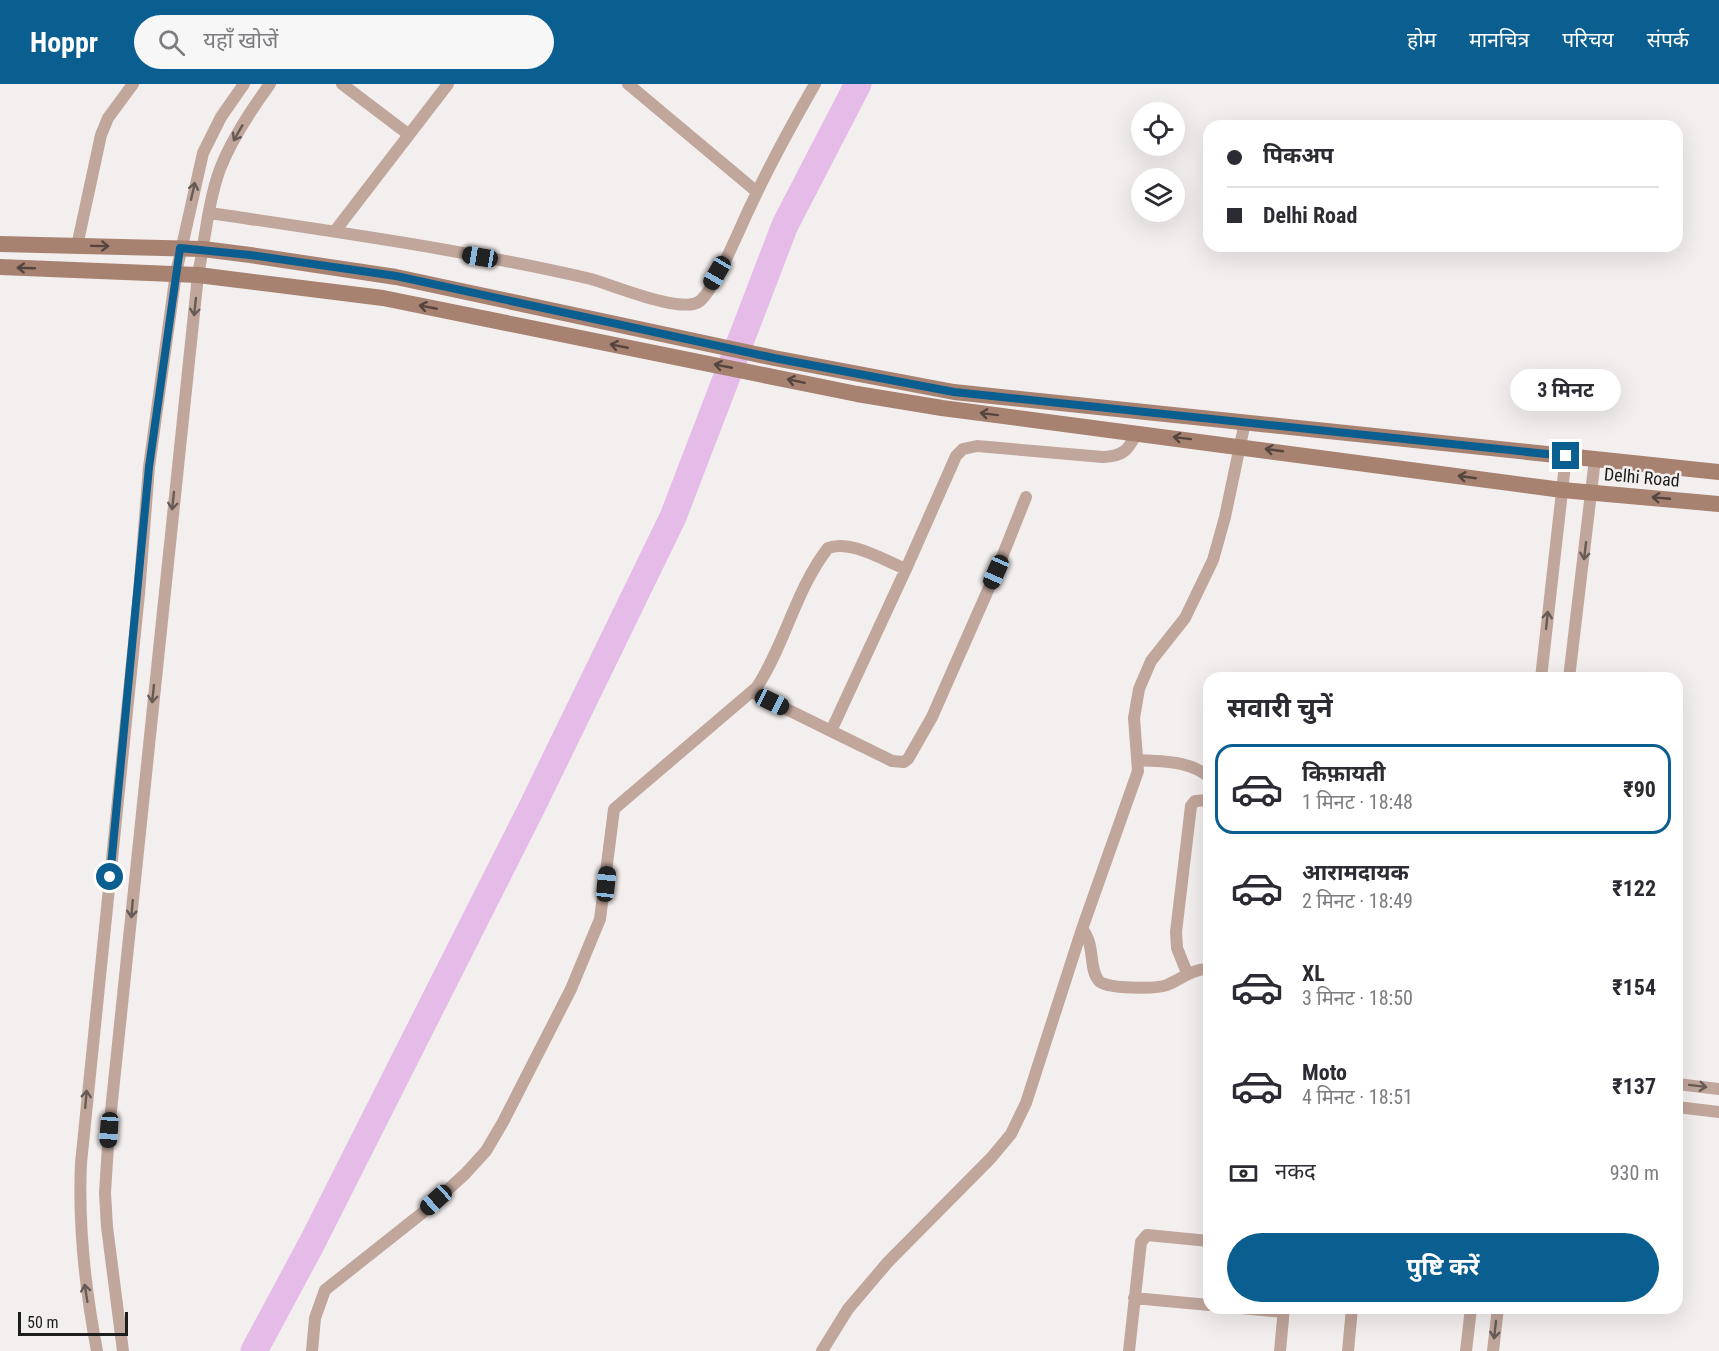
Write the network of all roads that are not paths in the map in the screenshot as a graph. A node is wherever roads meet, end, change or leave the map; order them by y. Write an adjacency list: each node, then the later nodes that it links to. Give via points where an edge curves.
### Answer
1 (133, 84): 13 (street, via 108,118 101,135)
2 (244, 84): 14 (street, one-way to 2, via 203,153 220,117)
3 (270, 84): 10 (street, one-way to 10, via 227,153)
4 (342, 84): 8 (street)
5 (448, 84): 8 (street)
6 (628, 84): 9 (street)
7 (814, 84): 9 (street)
8 (408, 134): 11 (street)
9 (757, 192): 11 (street, via 712,283 699,302 690,306 592,280)
10 (210, 213): 11 (street); 15 (street)
11 (335, 231)
12 (0, 244): 13 (main road, Delhi Road)
13 (77, 246): 14 (main road, Delhi Road, one-way to 14)
14 (180, 248): 15 (main road, Delhi Road); 17 (street)
15 (203, 249): 18 (street); 19 (main road, Delhi Road, via 396,276 774,358 954,392)
16 (0, 267): 17 (main road, Delhi Road, one-way to 16)
17 (176, 273): 18 (main road, Delhi Road); 51 (street, one-way to 17, via 82,1262 81,1163 149,467)
18 (198, 275): 20 (main road, Delhi Road, one-way to 18, via 942,408 383,297); 52 (street, one-way to 52, via 109,1130 107,1227)
19 (1245, 422): 21 (street); 22 (main road, Delhi Road)
20 (1137, 433): 21 (main road, Delhi Road, one-way to 20); 29 (street, via 1127,452 1103,458 977,446 963,449 956,456)
21 (1240, 446): 25 (main road, Delhi Road, one-way to 21); 34 (street, via 1225,517 1202,586 1185,618 1151,661 1139,689 1134,732)
22 (1566, 456): 23 (main road, Delhi Road); 25 (street)
23 (1595, 459): 24 (main road, Delhi Road); 26 (street)
24 (1719, 472)
25 (1562, 490): 26 (main road, Delhi Road); 30 (street, one-way to 25)
26 (1592, 492): 28 (main road, Delhi Road, one-way to 26); 31 (street, one-way to 31)
27 (1026, 498): 33 (street, via 936,707 911,755 904,762 892,761)
28 (1719, 504)
29 (906, 569): 32 (street, via 851,547 836,544 828,548 772,666); 33 (street)
30 (1542, 672)
31 (1570, 672)
32 (752, 692): 33 (street); 53 (street, via 614,809 600,919 571,989 503,1122 486,1151 465,1174 325,1290 315,1318)
33 (831, 731)
34 (1139, 760): 35 (street, via 1185,764); 37 (street, via 1135,782)
35 (1203, 772)
36 (1203, 800): 39 (street, via 1191,806 1176,932 1177,948)
37 (1082, 930): 39 (street, via 1091,943 1095,974 1107,985 1158,987); 54 (street, via 1026,1103 1011,1134 888,1262 848,1309)
38 (1203, 970): 39 (street)
39 (1187, 972)
40 (1683, 1085): 41 (street, one-way to 41)
41 (1719, 1089)
42 (1683, 1108): 43 (street)
43 (1719, 1112)
44 (1203, 1240): 45 (street, via 1147,1235 1141,1242)
45 (1134, 1298): 46 (street); 55 (street)
46 (1203, 1304)
47 (1284, 1314): 56 (street)
48 (1351, 1314): 57 (street)
49 (1469, 1314): 58 (street)
50 (1496, 1314): 59 (street, one-way to 59)
51 (97, 1351)
52 (123, 1351)
53 (312, 1351)
54 (822, 1351)
55 (1129, 1351)
56 (1280, 1351)
57 (1348, 1351)
58 (1466, 1351)
59 (1493, 1351)

